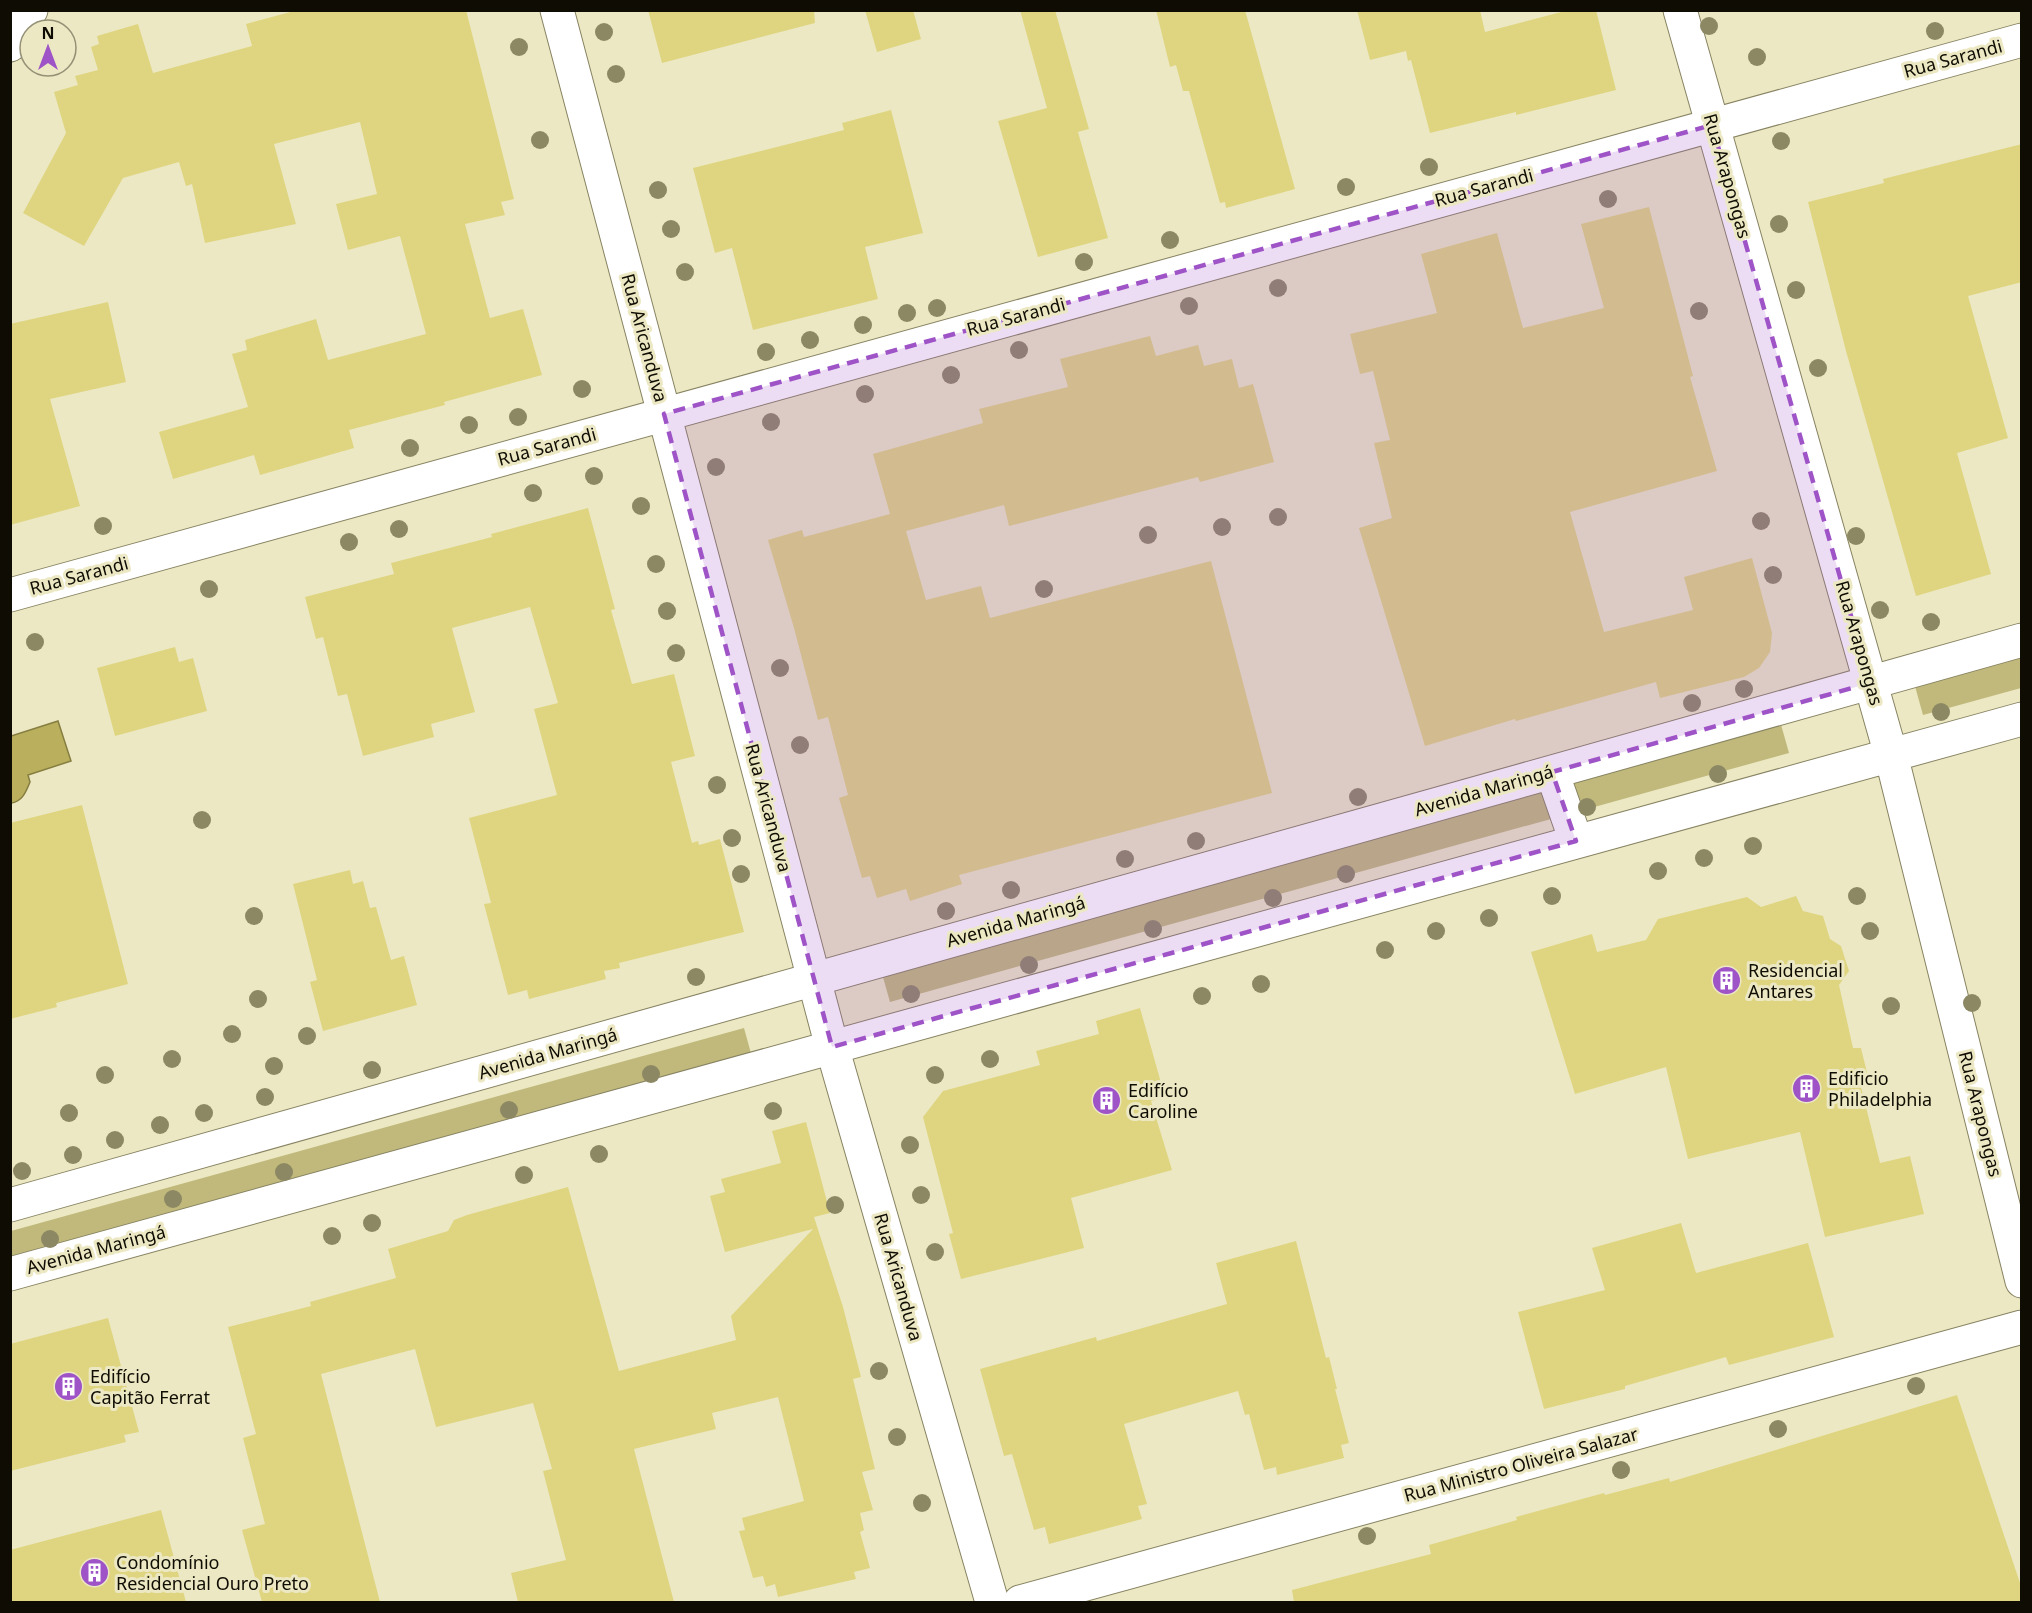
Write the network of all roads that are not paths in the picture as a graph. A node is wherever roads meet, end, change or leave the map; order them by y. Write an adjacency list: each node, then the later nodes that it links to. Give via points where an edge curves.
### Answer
1 (31, 10): 5 (street)
2 (556, 10): 7 (street, Rua Aricanduva)
3 (1680, 10): 6 (street, Rua Arapongas)
4 (2022, 40): 6 (street, Rua Sarandi)
5 (10, 45)
6 (1712, 125): 7 (street, Rua Sarandi); 10 (street, Rua Arapongas)
7 (664, 414): 8 (street, Rua Sarandi); 15 (street, Rua Aricanduva)
8 (10, 595)
9 (2022, 640): 10 (street, Avenida Maringá)
10 (1870, 683): 12 (street, Rua Arapongas); 13 (street, Avenida Maringá)
11 (2022, 719): 12 (street, Avenida Maringá)
12 (1891, 755): 14 (street, Avenida Maringá); 19 (street, Rua Arapongas)
13 (1552, 772): 14 (street); 15 (street, Avenida Maringá)
14 (1576, 842): 16 (street, Avenida Maringá)
15 (813, 979): 16 (street, Rua Aricanduva); 17 (street, Avenida Maringá)
16 (832, 1047): 18 (street, Avenida Maringá); 21 (street, Rua Aricanduva)
17 (10, 1205)
18 (10, 1274)
19 (2022, 1281)
20 (2022, 1327): 22 (street, Rua Ministro Oliveira Salazar)
21 (992, 1602)
22 (1020, 1602)

